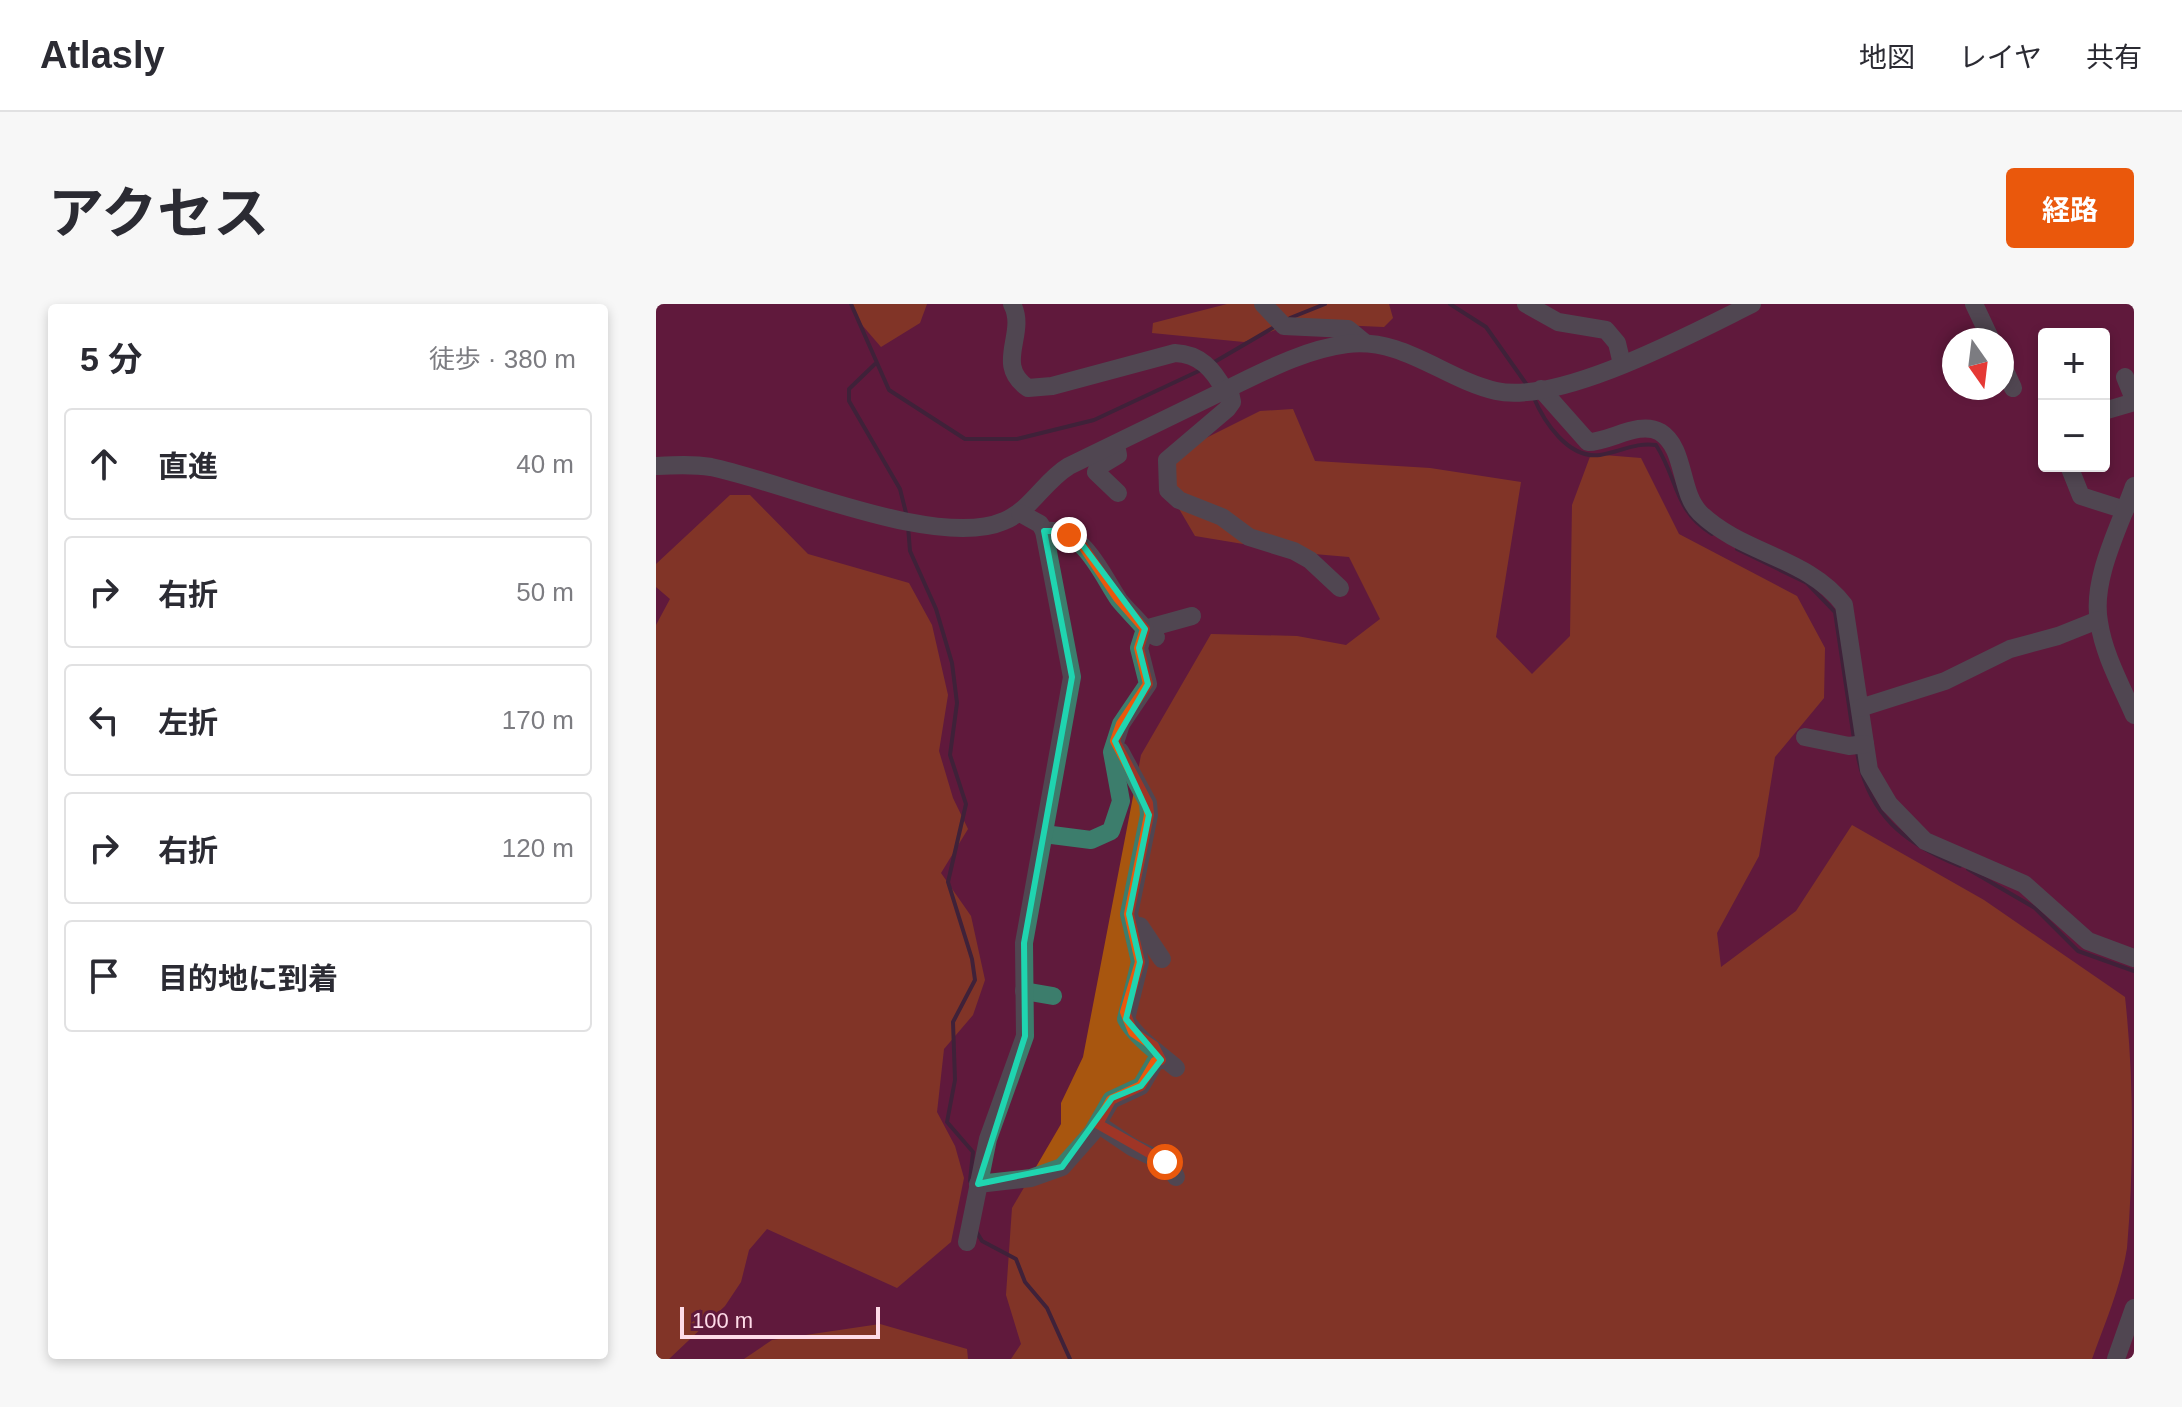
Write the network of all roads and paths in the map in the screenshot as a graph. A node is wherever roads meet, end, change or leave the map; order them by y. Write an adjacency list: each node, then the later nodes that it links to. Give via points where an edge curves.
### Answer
1 (1012, 304): 10 (street, via 1018,326 1009,360 1028,388 1191,353)
2 (1263, 304): 7 (street, via 1284,326 1348,329)
3 (1526, 304): 8 (street, via 1558,322 1606,330 1617,343)
4 (1752, 304): 8 (street)
5 (1974, 304): 6 (street)
6 (1985, 328)
7 (1365, 343): 10 (street, via 1297,356); 11 (street, via 1402,350 1459,380 1497,391)
8 (1622, 364): 11 (street)
9 (2125, 377): 12 (street)
10 (1227, 390): 14 (street); 22 (street, via 1232,402 1227,409 1167,460 1168,490 1249,537 1310,560)
11 (1531, 391): 26 (street, via 1588,442 1649,428 1660,433 1672,444 1688,495 1706,519 1831,587 1844,605)
12 (2134, 401): 13 (street)
13 (2110, 409)
14 (1116, 444): 18 (street, via 1118,455 1096,472); 20 (street, via 1055,474)
15 (656, 466): 20 (street, via 712,467 954,530 977,529)
16 (2071, 472): 19 (street, via 2081,496)
17 (2134, 486): 19 (street)
18 (1118, 493)
19 (2125, 510): 24 (street, via 2103,577)
20 (1020, 513): 21 (street)
21 (1044, 531): 25 (street, via 1062,531 1081,543 1118,598); 31 (street, via 1072,677)
22 (1340, 588)
23 (1192, 616): 25 (street)
24 (2098, 620): 26 (street, via 2010,649 1945,681); 27 (street)
25 (1150, 633): 29 (street, via 1139,648 1148,684)
26 (1860, 708): 30 (street)
27 (2134, 715)
28 (1805, 737): 30 (street)
29 (1115, 741): 31 (street, via 1112,756 1121,801 1111,831 1091,840); 32 (street, via 1148,808)
30 (1865, 744): 33 (street, via 1874,782 1925,841 2024,884 2088,941)
31 (1044, 834): 35 (street, via 1024,943)
32 (1133, 896): 34 (street, via 1144,935); 37 (street, via 1129,914 1140,962 1126,1019 1168,1064 1155,1062 1141,1086 1111,1100)
33 (2134, 958)
34 (1162, 959)
35 (1024, 991): 36 (street); 39 (street, via 1025,1036 988,1139)
36 (1053, 996)
37 (1098, 1124): 38 (street, via 1170,1165); 39 (street, via 1062,1167 1031,1178)
38 (1176, 1177)
39 (978, 1184): 40 (street)
40 (967, 1242)
41 (2134, 1308): 42 (street)
42 (2116, 1359)

